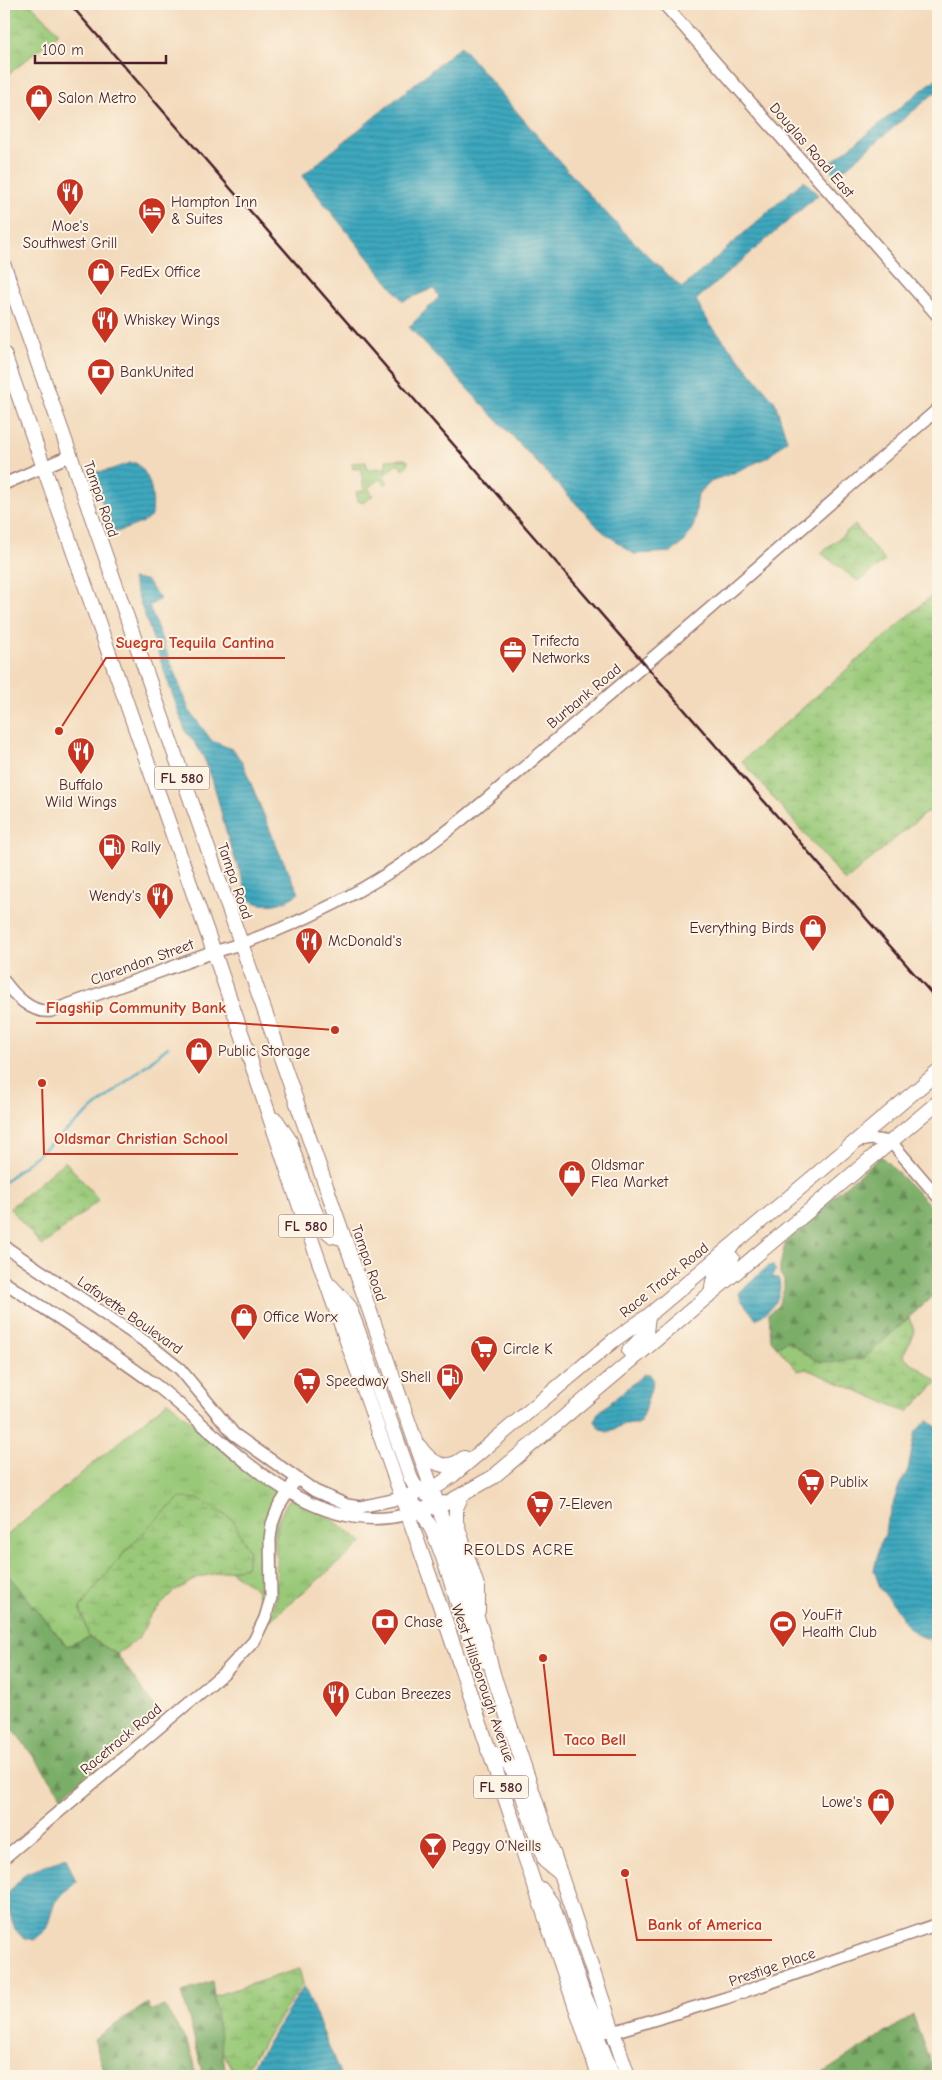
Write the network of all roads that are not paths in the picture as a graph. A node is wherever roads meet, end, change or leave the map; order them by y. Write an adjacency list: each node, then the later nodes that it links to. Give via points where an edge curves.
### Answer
1 (664, 4): 3 (street, Douglas Road East)
2 (4, 266): 6 (main road, Tampa Road / FL 580)
3 (938, 316)
4 (4, 354): 7 (main road, FL 580)
5 (938, 409): 9 (street, Burbank Road, via 622,685 448,830 365,887)
6 (69, 456): 7 (street); 9 (main road, Tampa Road / FL 580)
7 (43, 467): 8 (street); 10 (main road, FL 580)
8 (4, 484)
9 (240, 944): 10 (street, Burbank Road); 21 (main road, Tampa Road / FL 580)
10 (214, 952): 11 (street, Clarendon Street, via 48,1011 29,1006); 14 (main road, FL 580)
11 (4, 981)
12 (938, 1072): 15 (main road, Race Track Road)
13 (938, 1102): 16 (main road, Race Track Road)
14 (265, 1103): 21 (main road, via 290,1141 322,1226 333,1236); 23 (main road, FL 580)
15 (855, 1142): 16 (street, via 870,1139); 17 (main road, Race Track Road)
16 (891, 1142): 18 (main road, Race Track Road); 20 (street)
17 (819, 1172): 18 (main road); 19 (main road, Race Track Road)
18 (846, 1180): 26 (main road, Race Track Road)
19 (804, 1185): 25 (main road, Race Track Road); 26 (main road, via 792,1205 720,1268 712,1280)
20 (938, 1197)
21 (342, 1238): 30 (main road, Tampa Road / FL 580)
22 (4, 1246): 32 (street, Lafayette Boulevard, via 150,1345 180,1369 234,1434)
23 (325, 1279): 35 (main road, FL 580); 36 (main road, via 348,1306 406,1469)
24 (4, 1282): 33 (street, via 156,1385 234,1454)
25 (679, 1290): 26 (main road, via 701,1288); 27 (main road, Race Track Road)
26 (712, 1293): 28 (main road, Race Track Road)
27 (648, 1316): 28 (main road, via 662,1321); 29 (main road, Race Track Road); 31 (main road, via 646,1333 641,1340 536,1428); 36 (main road, via 588,1371)
28 (684, 1316): 31 (main road, Race Track Road)
29 (614, 1340): 30 (main road, via 583,1357 459,1462 444,1466 427,1458); 36 (main road, Race Track Road, via 453,1475)
30 (412, 1436): 36 (main road, Tampa Road / FL 580)
31 (514, 1460): 34 (main road, Race Track Road)
32 (296, 1479): 33 (street); 35 (street, Lafayette Boulevard, via 329,1499 347,1505 360,1507)
33 (289, 1491): 36 (street, via 315,1506 349,1518 387,1519); 40 (street, Racetrack Road, via 272,1524 271,1598 254,1640 225,1672)
34 (462, 1497): 36 (main road, Race Track Road); 37 (main road, via 456,1508 456,1522 478,1589)
35 (402, 1498): 36 (main road, West Hillsborough Avenue / FL 580); 36 (main road, Race Track Road)
36 (428, 1503): 37 (main road, West Hillsborough Avenue / FL 580); 38 (main road, via 433,1530 471,1639); 39 (main road, West Hillsborough Avenue / FL 580, via 419,1546)
37 (478, 1621): 38 (main road, West Hillsborough Avenue / FL 580)
38 (494, 1677): 41 (main road, West Hillsborough Avenue / FL 580)
39 (488, 1750): 41 (main road, via 509,1765 517,1779 545,1861); 42 (main road, West Hillsborough Avenue / FL 580)
40 (4, 1858)
41 (560, 1873): 45 (main road, West Hillsborough Avenue / FL 580)
42 (532, 1876): 44 (main road, West Hillsborough Avenue / FL 580); 45 (main road, via 552,1904 592,2013 599,2026)
43 (938, 1924): 45 (street, Prestige Place, via 726,1998)
44 (580, 2019): 46 (main road, West Hillsborough Avenue / FL 580); 47 (main road, via 598,2038)
45 (613, 2032): 48 (main road, West Hillsborough Avenue / FL 580)
46 (599, 2076)
47 (613, 2076)
48 (628, 2076)

